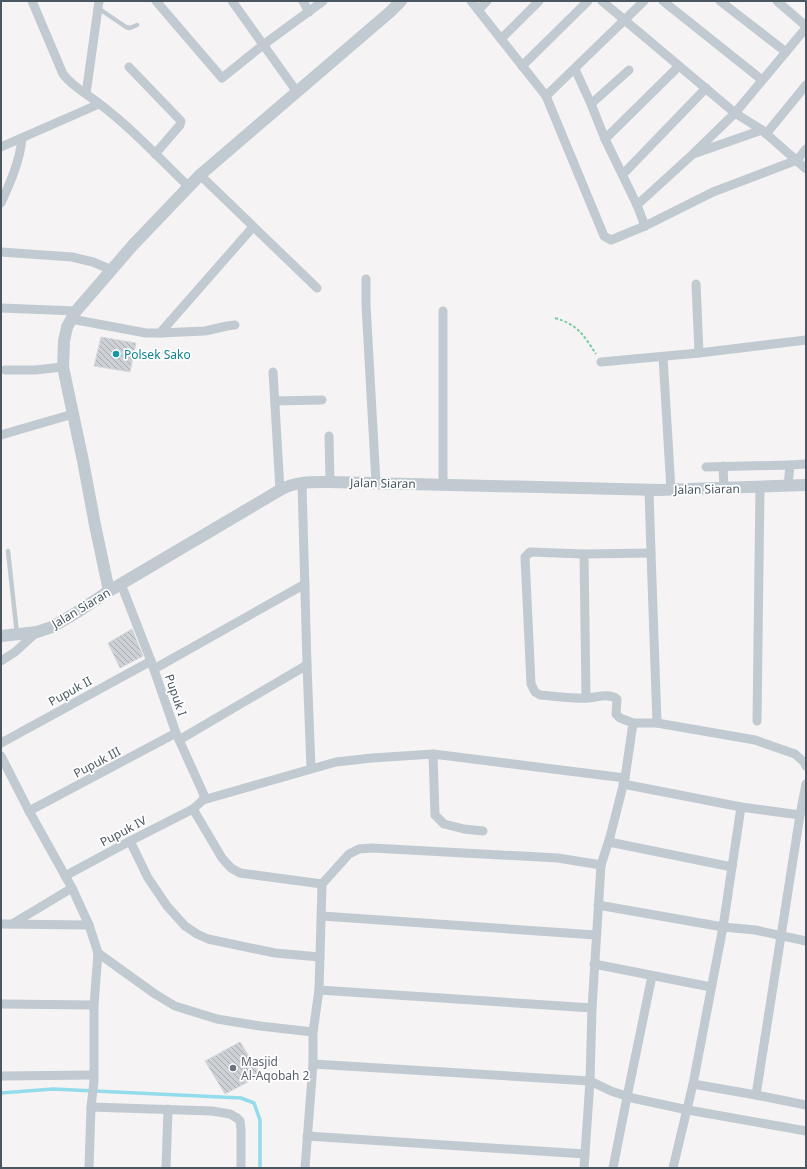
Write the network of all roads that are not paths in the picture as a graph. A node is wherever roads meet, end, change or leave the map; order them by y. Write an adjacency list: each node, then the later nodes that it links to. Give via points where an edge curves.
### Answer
1 (32, 1): 34 (street, via 63,74 68,81)
2 (156, 1): 23 (street, via 222,78)
3 (232, 1): 23 (street)
4 (303, 1): 18 (street)
5 (323, 1): 18 (street)
6 (401, 1): 33 (street)
7 (471, 1): 17 (street)
8 (487, 1): 17 (street)
9 (539, 1): 22 (street)
10 (588, 1): 25 (street)
11 (602, 1): 19 (street)
12 (644, 1): 19 (street)
13 (663, 1): 30 (street)
14 (720, 1): 24 (street)
15 (777, 1): 21 (street)
16 (99, 4): 20 (lane, via 126,27); 34 (street)
17 (478, 10): 22 (street)
18 (309, 12): 23 (street)
19 (625, 20): 26 (street); 28 (street)
20 (137, 25)
21 (806, 27): 24 (street)
22 (501, 39): 25 (street)
23 (263, 45): 33 (street)
24 (786, 52): 30 (street)
25 (522, 66): 35 (street)
26 (679, 66): 32 (street); 41 (street)
27 (129, 67): 44 (street, via 181,121)
28 (575, 69): 35 (street); 37 (street)
29 (629, 70): 37 (street)
30 (762, 80): 38 (street)
31 (806, 85): 39 (street)
32 (706, 88): 38 (street); 49 (street)
33 (297, 92): 48 (street)
34 (86, 94): 36 (street)
35 (546, 96): 53 (street, via 604,236 611,240)
36 (99, 104): 40 (street); 44 (street)
37 (591, 104): 41 (street)
38 (735, 113): 39 (street); 45 (street)
39 (764, 132): 45 (street); 46 (street)
40 (22, 138): 42 (street); 51 (street, via 15,170)
41 (605, 139): 49 (street)
42 (1, 147)
43 (806, 148): 46 (street)
44 (155, 154): 50 (street)
45 (693, 154): 52 (street)
46 (797, 160): 47 (street); 53 (street, via 713,192)
47 (806, 169)
48 (200, 174): 50 (street); 54 (street)
49 (623, 174): 52 (street)
50 (188, 186): 56 (street)
51 (1, 202)
52 (637, 205): 53 (street)
53 (645, 226)
54 (253, 227): 59 (street); 64 (street)
55 (1, 252): 56 (street, via 72,257)
56 (112, 270): 62 (street)
57 (366, 279): 83 (street)
58 (696, 284): 66 (street)
59 (317, 288)
60 (1, 308): 62 (street)
61 (443, 311): 84 (street)
62 (73, 315): 64 (street); 69 (street, via 64,341)
63 (235, 326): 64 (street, via 205,331)
64 (160, 333)
65 (806, 340): 66 (street)
66 (699, 353): 67 (street)
67 (663, 357): 68 (street); 91 (street)
68 (601, 362)
69 (63, 367): 70 (street); 74 (street)
70 (5, 370)
71 (273, 372): 73 (street)
72 (322, 400): 73 (street)
73 (275, 401): 89 (street)
74 (73, 414): 75 (street); 97 (street)
75 (1, 435)
76 (329, 436): 81 (street)
77 (806, 464): 78 (street)
78 (790, 465): 79 (street); 86 (street)
79 (723, 466): 80 (street); 88 (street)
80 (706, 467)
81 (330, 482): 82 (street, Jalan Siaran); 83 (street, Jalan Siaran)
82 (302, 483): 89 (street, Jalan Siaran); 96 (street)
83 (376, 483): 84 (street, Jalan Siaran)
84 (443, 484): 90 (street, Jalan Siaran)
85 (806, 485): 86 (street, Jalan Siaran)
86 (788, 486): 87 (street, Jalan Siaran)
87 (760, 487): 88 (street, Jalan Siaran); 105 (street)
88 (724, 488): 91 (street, Jalan Siaran)
89 (280, 490): 95 (street, Jalan Siaran)
90 (649, 490): 91 (street, Jalan Siaran); 94 (street)
91 (671, 490)
92 (8, 551): 99 (lane)
93 (584, 554): 94 (street); 104 (street); 104 (street, via 530,552 524,557 531,684 540,695)
94 (651, 554): 107 (street)
95 (121, 584): 97 (street, Jalan Siaran); 102 (street, Pupuk I)
96 (305, 584): 102 (street, Pupuk II); 103 (street)
97 (109, 591): 98 (street, Jalan Siaran, via 79,612)
98 (37, 632): 99 (street, Jalan Siaran); 101 (street)
99 (17, 634): 100 (street, Jalan Siaran)
100 (1, 636)
101 (1, 661)
102 (153, 665): 108 (street, Pupuk I); 109 (street, Pupuk II)
103 (307, 665): 108 (street, Pupuk III); 113 (street)
104 (586, 698): 106 (street, via 613,696 617,699 616,714)
105 (757, 721)
106 (633, 723): 107 (street); 114 (street)
107 (657, 723): 112 (street, via 755,740 795,754)
108 (177, 737): 116 (street, Pupuk I, via 204,794); 119 (street, Pupuk III)
109 (1, 743)
110 (432, 754): 113 (street, via 336,762); 114 (street); 121 (street, via 435,815 444,824)
111 (1, 756): 119 (street)
112 (806, 766)
113 (311, 768): 116 (street)
114 (624, 781): 117 (street); 123 (street)
115 (806, 784): 120 (street)
116 (203, 800): 118 (street)
117 (741, 807): 120 (street); 125 (street)
118 (193, 808): 122 (street, Pupuk IV); 127 (street, via 222,858 231,868 240,873)
119 (29, 811): 126 (street)
120 (800, 815): 136 (street)
121 (483, 831)
122 (130, 841): 126 (street, Pupuk IV); 139 (street, via 148,878 167,906 185,926 197,934 208,939 275,954)
123 (609, 842): 124 (street); 125 (street)
124 (601, 865): 127 (street, via 558,858 365,848 349,854); 129 (street)
125 (732, 867): 134 (street)
126 (65, 876): 128 (street)
127 (322, 884): 130 (street)
128 (72, 888): 132 (street); 133 (street)
129 (598, 905): 134 (street); 135 (street)
130 (322, 916): 135 (street); 139 (street)
131 (1, 924): 132 (street)
132 (12, 924): 133 (street)
133 (90, 925): 138 (street)
134 (723, 927): 136 (street); 142 (street)
135 (596, 935): 140 (street)
136 (781, 936): 137 (street); 153 (street)
137 (806, 941)
138 (98, 952): 145 (street); 147 (street, via 175,1006 217,1019)
139 (320, 957): 143 (street)
140 (594, 964): 141 (street); 146 (street)
141 (652, 976): 142 (street); 154 (street)
142 (711, 987): 152 (street)
143 (319, 990): 146 (street); 147 (street)
144 (1, 1004): 145 (street)
145 (94, 1005): 150 (street)
146 (592, 1008): 151 (street)
147 (314, 1032): 148 (street)
148 (313, 1064): 151 (street); 160 (street)
149 (1, 1076): 150 (street)
150 (94, 1078): 155 (street)
151 (590, 1081): 154 (street); 161 (street)
152 (693, 1084): 153 (street); 158 (street)
153 (756, 1094): 156 (street)
154 (627, 1097): 158 (street); 167 (street)
155 (92, 1104): 157 (street); 162 (street)
156 (806, 1105)
157 (168, 1109): 163 (street); 164 (street, via 212,1111 237,1118 241,1129)
158 (688, 1110): 159 (street); 168 (street)
159 (806, 1131)
160 (307, 1136): 161 (street); 165 (street)
161 (585, 1154): 166 (street)
162 (89, 1168)
163 (166, 1168)
164 (241, 1168)
165 (305, 1168)
166 (584, 1168)
167 (613, 1168)
168 (675, 1168)

